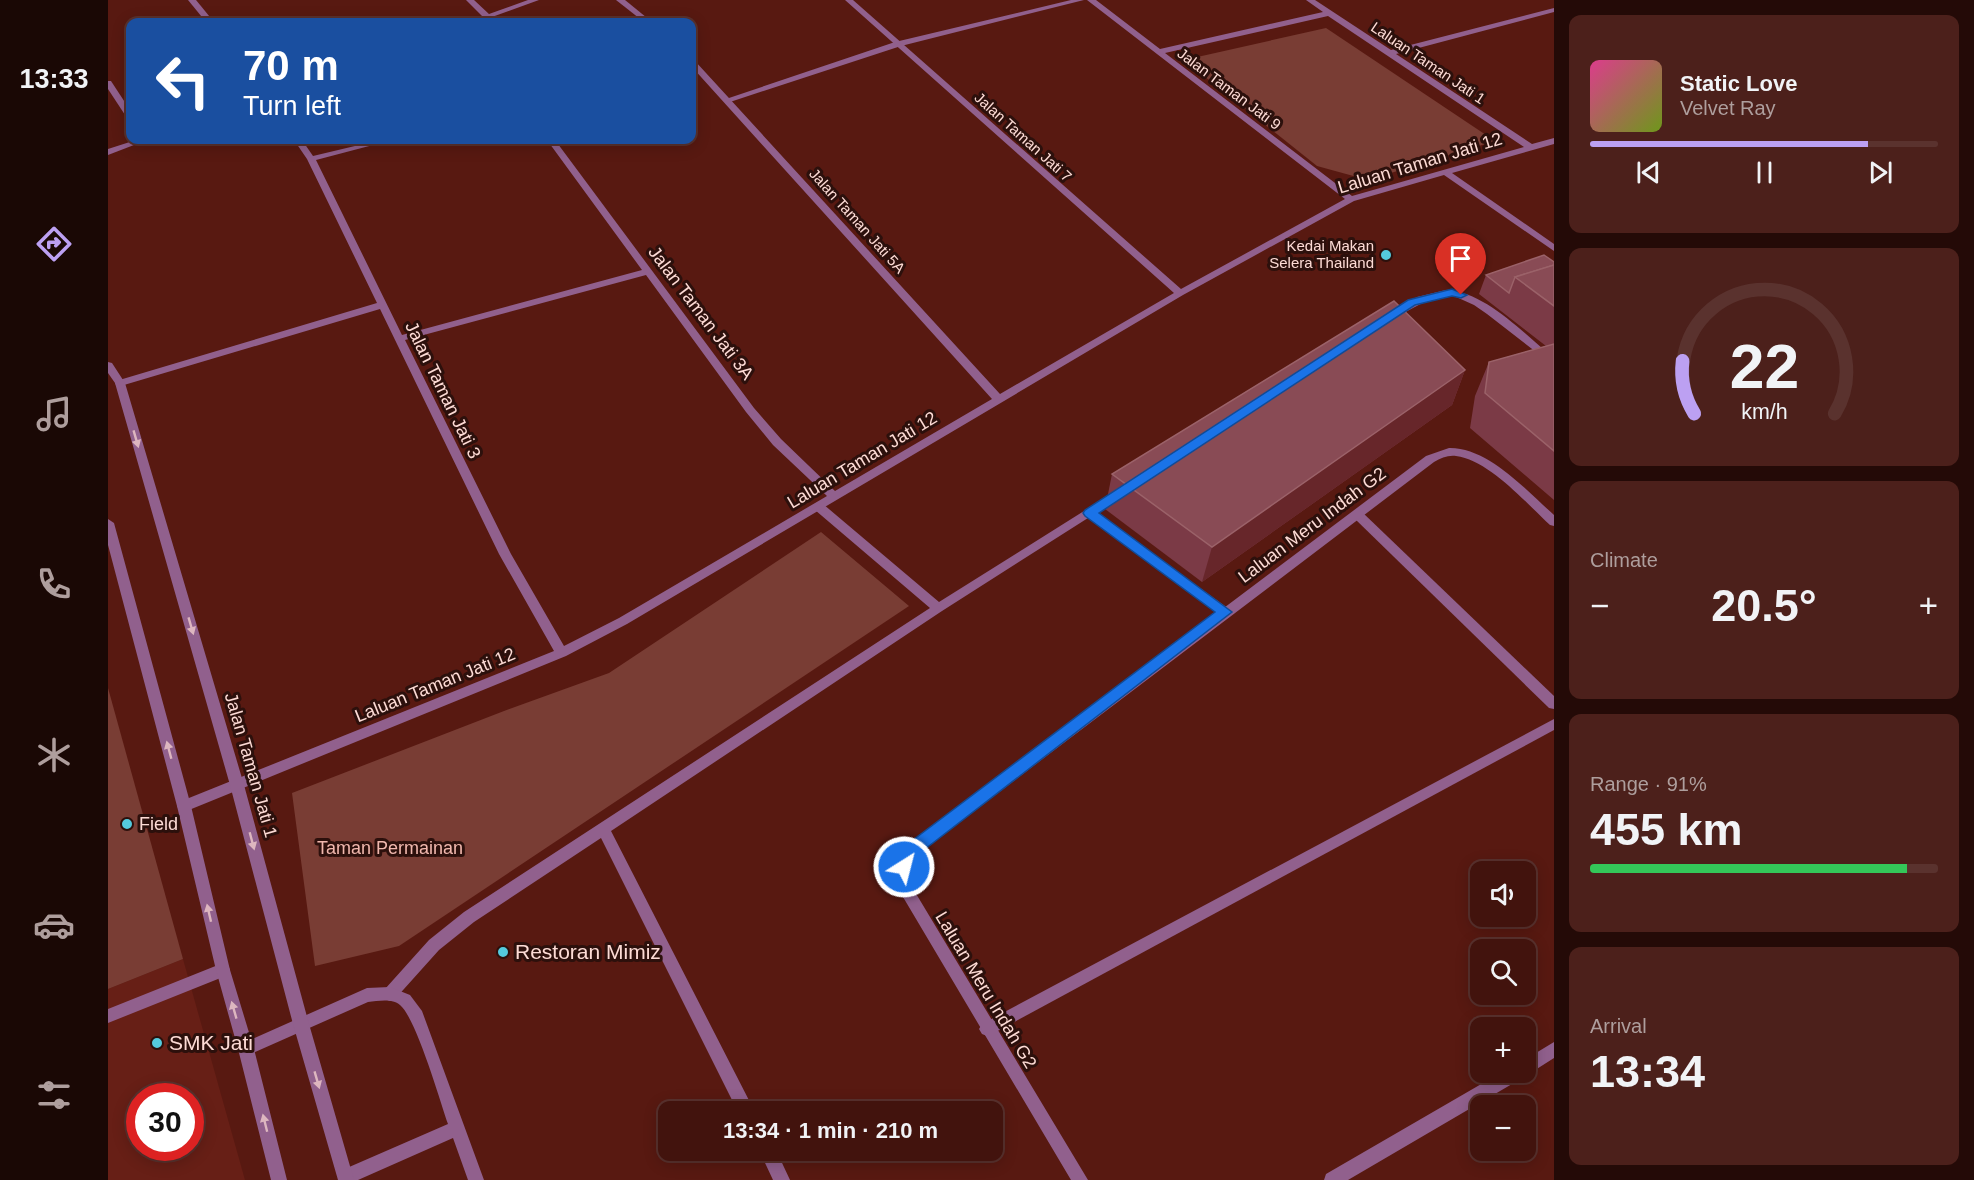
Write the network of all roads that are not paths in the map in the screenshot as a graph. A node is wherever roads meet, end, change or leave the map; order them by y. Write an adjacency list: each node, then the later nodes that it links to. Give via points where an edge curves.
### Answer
1 (192, 0): 12 (street)
2 (470, 0): 11 (street)
3 (536, 0): 11 (street)
4 (620, 0): 14 (street)
5 (849, 0): 15 (street, Jalan Taman Jati 7)
6 (1080, 0): 15 (street)
7 (1091, 0): 16 (street, Jalan Taman Jati 9)
8 (1310, 0): 10 (street, Laluan Taman Jati 1)
9 (1554, 10): 17 (street)
10 (1330, 13): 16 (street); 17 (street, Laluan Taman Jati 1)
11 (488, 17): 13 (street)
12 (207, 18)
13 (485, 18)
14 (643, 18)
15 (898, 44): 20 (street); 34 (street, Jalan Taman Jati 7)
16 (1159, 52): 31 (street, Jalan Taman Jati 9)
17 (1389, 53): 27 (street, Laluan Taman Jati 1)
18 (696, 67): 20 (street, Jalan Taman Jati 5A)
19 (108, 83): 21 (street)
20 (727, 100): 41 (street, Jalan Taman Jati 5A)
21 (126, 110)
22 (1554, 141): 27 (street, Laluan Taman Jati 12)
23 (131, 144): 28 (street)
24 (301, 144): 29 (street, Jalan Taman Jati 3)
25 (372, 144): 29 (street)
26 (554, 144): 33 (street, Jalan Taman Jati 3A)
27 (1532, 148): 30 (street, Laluan Taman Jati 12)
28 (108, 152)
29 (311, 159): 35 (street, Jalan Taman Jati 3)
30 (1444, 171): 31 (street, Laluan Taman Jati 12); 32 (street)
31 (1352, 199): 34 (street, Laluan Taman Jati 12)
32 (1554, 248)
33 (647, 272): 37 (street); 43 (street, Jalan Taman Jati 3A, via 777,442)
34 (1180, 293): 41 (street, Laluan Taman Jati 12)
35 (382, 305): 37 (street, Jalan Taman Jati 3); 40 (street)
36 (1382, 321): 38 (street, via 1421,298 1456,293 1476,302)
37 (399, 339): 51 (street, Jalan Taman Jati 3, via 505,554)
38 (1554, 363)
39 (108, 364): 40 (street, Jalan Taman Jati 1)
40 (120, 383): 54 (street, Jalan Taman Jati 1, one-way to 54)
41 (999, 400): 43 (street, Laluan Taman Jati 12)
42 (1128, 487): 45 (street)
43 (836, 497): 44 (street, Laluan Taman Jati 12)
44 (819, 507): 49 (street); 51 (street, Laluan Taman Jati 12)
45 (1089, 513): 49 (street); 50 (street)
46 (1358, 515): 47 (street, Laluan Meru Indah G2, via 1430,459 1454,452 1484,463); 50 (street, Laluan Meru Indah G2); 52 (street)
47 (1554, 522)
48 (108, 523): 55 (street, one-way to 48)
49 (938, 608): 56 (street)
50 (1225, 612): 61 (street, Laluan Meru Indah G2, via 915,848 909,858 904,867 908,893)
51 (562, 653): 54 (street, Laluan Taman Jati 12)
52 (1554, 704)
53 (1554, 724): 61 (street)
54 (237, 785): 55 (street, Laluan Taman Jati 12); 60 (street, Jalan Taman Jati 1, one-way to 60)
55 (184, 806): 57 (street, one-way to 55)
56 (603, 828): 58 (street, via 451,930); 66 (street)
57 (223, 970): 59 (street); 62 (street, one-way to 57)
58 (390, 994): 60 (street, via 367,995); 67 (street, via 405,1000 417,1016)
59 (108, 1016)
60 (301, 1023): 62 (street); 69 (street, Jalan Taman Jati 1, one-way to 69)
61 (987, 1029): 73 (street, Laluan Meru Indah G2)
62 (246, 1049): 70 (street, one-way to 62)
63 (1554, 1049): 64 (street)
64 (1536, 1061)
65 (1499, 1083): 74 (street)
66 (741, 1101)
67 (457, 1128): 69 (street); 71 (street)
68 (772, 1161): 72 (street)
69 (346, 1179)
70 (279, 1180)
71 (476, 1180)
72 (782, 1180)
73 (1080, 1180)
74 (1332, 1180)

